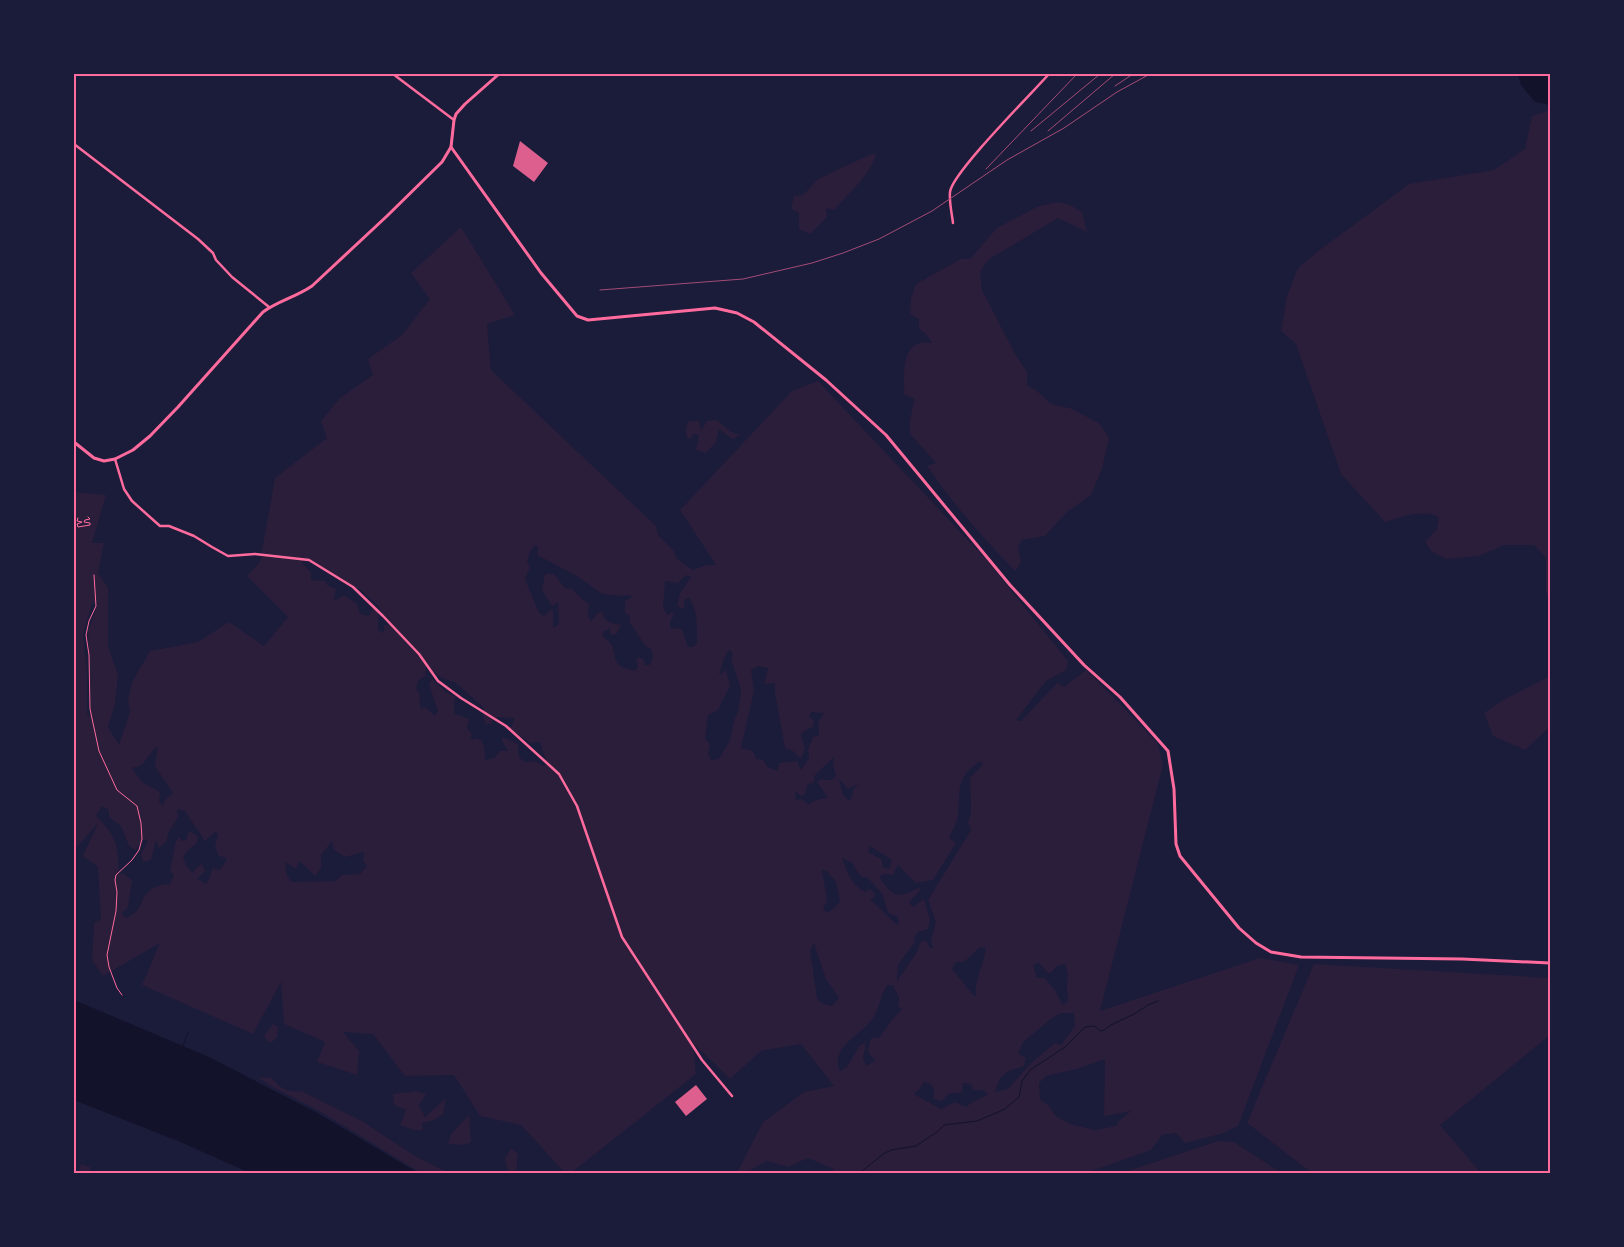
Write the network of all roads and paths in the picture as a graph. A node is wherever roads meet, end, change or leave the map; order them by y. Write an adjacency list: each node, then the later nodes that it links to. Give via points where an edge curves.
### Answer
1 (393, 74): 4 (street)
2 (499, 74): 4 (street, via 465,104)
3 (1049, 74): 7 (street, via 957,178 950,191)
4 (454, 120): 6 (street)
5 (74, 144): 8 (street, via 198,239 232,277)
6 (451, 148): 8 (street, via 428,177 327,273 302,292); 14 (street, via 541,273 577,316 588,320 715,308 737,313 754,322 826,380 886,435 1010,585 1168,751 1174,789 1176,844 1180,856 1239,928 1256,943 1272,952 1301,957)
7 (953, 223)
8 (269, 307): 10 (street, via 150,436 133,450)
9 (74, 442): 10 (street, via 98,460)
10 (114, 459): 16 (street, via 124,489 132,501 160,526 169,526 194,536 228,556 255,554 309,560 353,587 419,654 438,681 506,726 559,774 577,806 622,937 702,1060)
11 (88, 517): 12 (path, via 89,520 84,522 90,525 78,527 77,524 82,522 77,521)
12 (78, 518)
13 (94, 575): 15 (path, via 96,606 86,635 90,709 99,751 117,790 137,806 141,824 139,850 116,874 115,880 116,911 107,954 114,981)
14 (1550, 963)
15 (122, 995)
16 (732, 1096)

